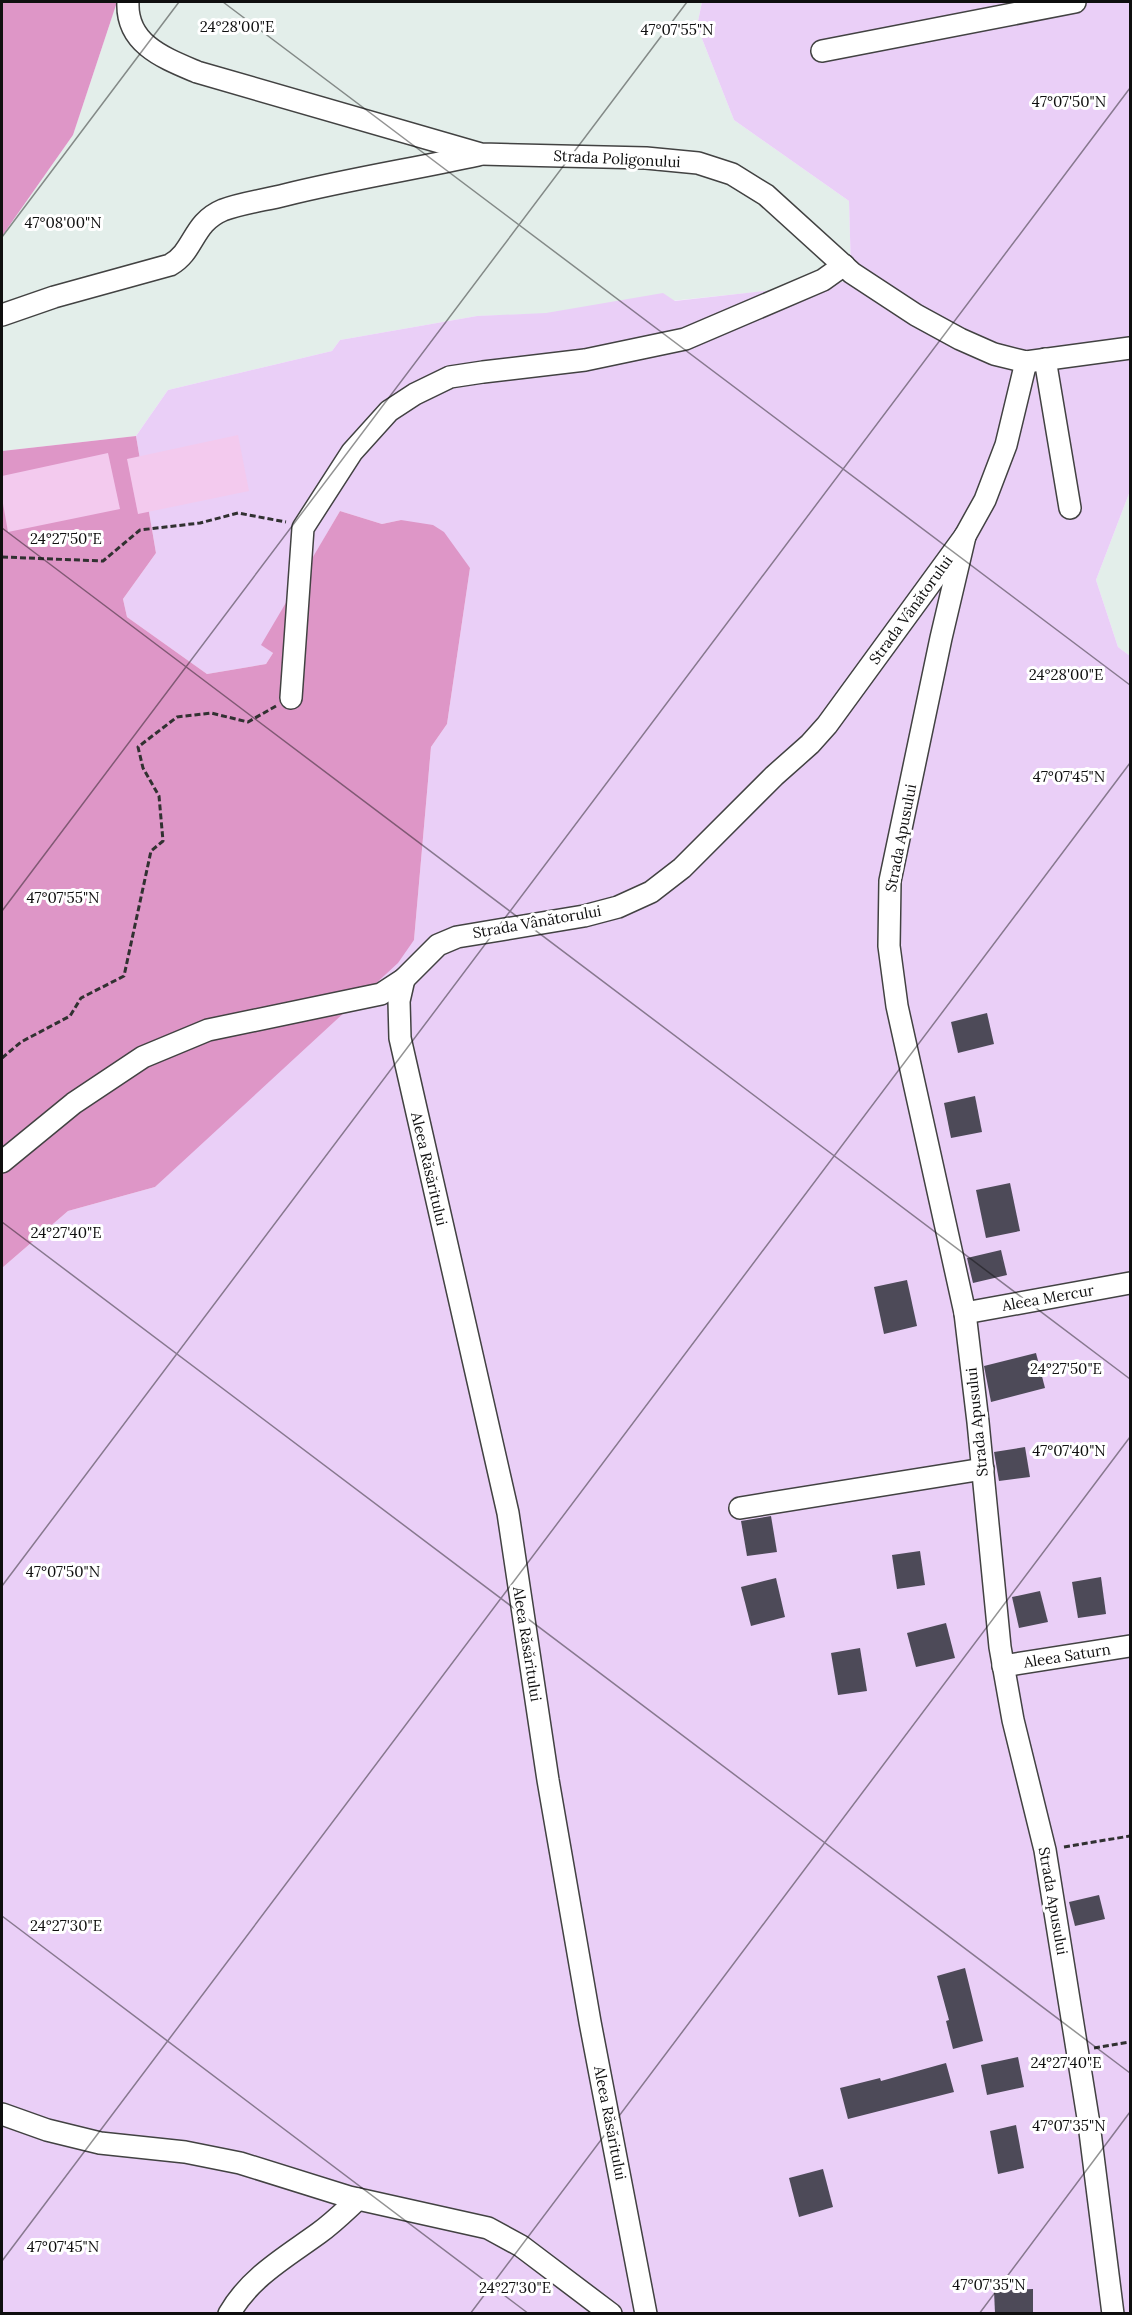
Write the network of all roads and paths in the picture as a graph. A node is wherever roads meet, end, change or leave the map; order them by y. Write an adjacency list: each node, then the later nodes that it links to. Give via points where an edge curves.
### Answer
1 (128, 2): 4 (street, Strada Poligonului, via 134,32 146,47 197,72)
2 (1075, 2): 3 (street)
3 (822, 51)
4 (481, 154): 5 (street, Strada Poligonului, via 698,163 732,174 766,195); 6 (street, via 224,210 207,218 180,259 170,264)
5 (844, 265): 8 (street, Strada Poligonului, via 916,315 960,339 994,354); 10 (street, via 823,280 685,339 585,360 450,377 415,394 389,411 365,436)
6 (2, 315)
7 (1131, 348): 8 (street, Strada Poligonului)
8 (1036, 360): 9 (street); 11 (street, Strada Vânătorului, via 999,467)
9 (1070, 508)
10 (303, 528): 12 (path, via 238,513 200,523 140,530 103,561); 13 (street)
11 (965, 536): 14 (street, Strada Vânătorului, via 827,725 682,868 651,892 618,907 457,936 438,945); 18 (street, Strada Apusului, via 890,881 888,946 902,1029)
12 (2, 557)
13 (291, 698): 15 (path, via 248,722 212,713 177,717 138,747 143,768 159,796 163,841 151,851 124,976 81,998 70,1016 21,1042)
14 (404, 979): 16 (street, Strada Vânătorului, via 381,994 208,1030 143,1057 74,1103); 31 (street, Aleea Răsăritului, via 399,1001 400,1038 508,1513 548,1780)
15 (2, 1058)
16 (2, 1162)
17 (1131, 1283): 18 (street, Aleea Mercur)
18 (965, 1313): 19 (street, Strada Apusului)
19 (983, 1470): 20 (street); 22 (street, Strada Apusului)
20 (740, 1508)
21 (1131, 1646): 22 (street, Aleea Saturn)
22 (1003, 1666): 24 (street, Strada Apusului)
23 (1131, 1836): 24 (path)
24 (1046, 1850): 26 (street, Strada Apusului)
25 (1131, 2042): 26 (path)
26 (1078, 2051): 32 (street, Strada Apusului)
27 (2, 2114): 28 (street, via 100,2143 240,2163)
28 (358, 2199): 29 (street, via 337,2220 255,2281); 30 (street, via 488,2228 521,2246)
29 (229, 2313)
30 (611, 2313)
31 (646, 2313)
32 (1113, 2313)

